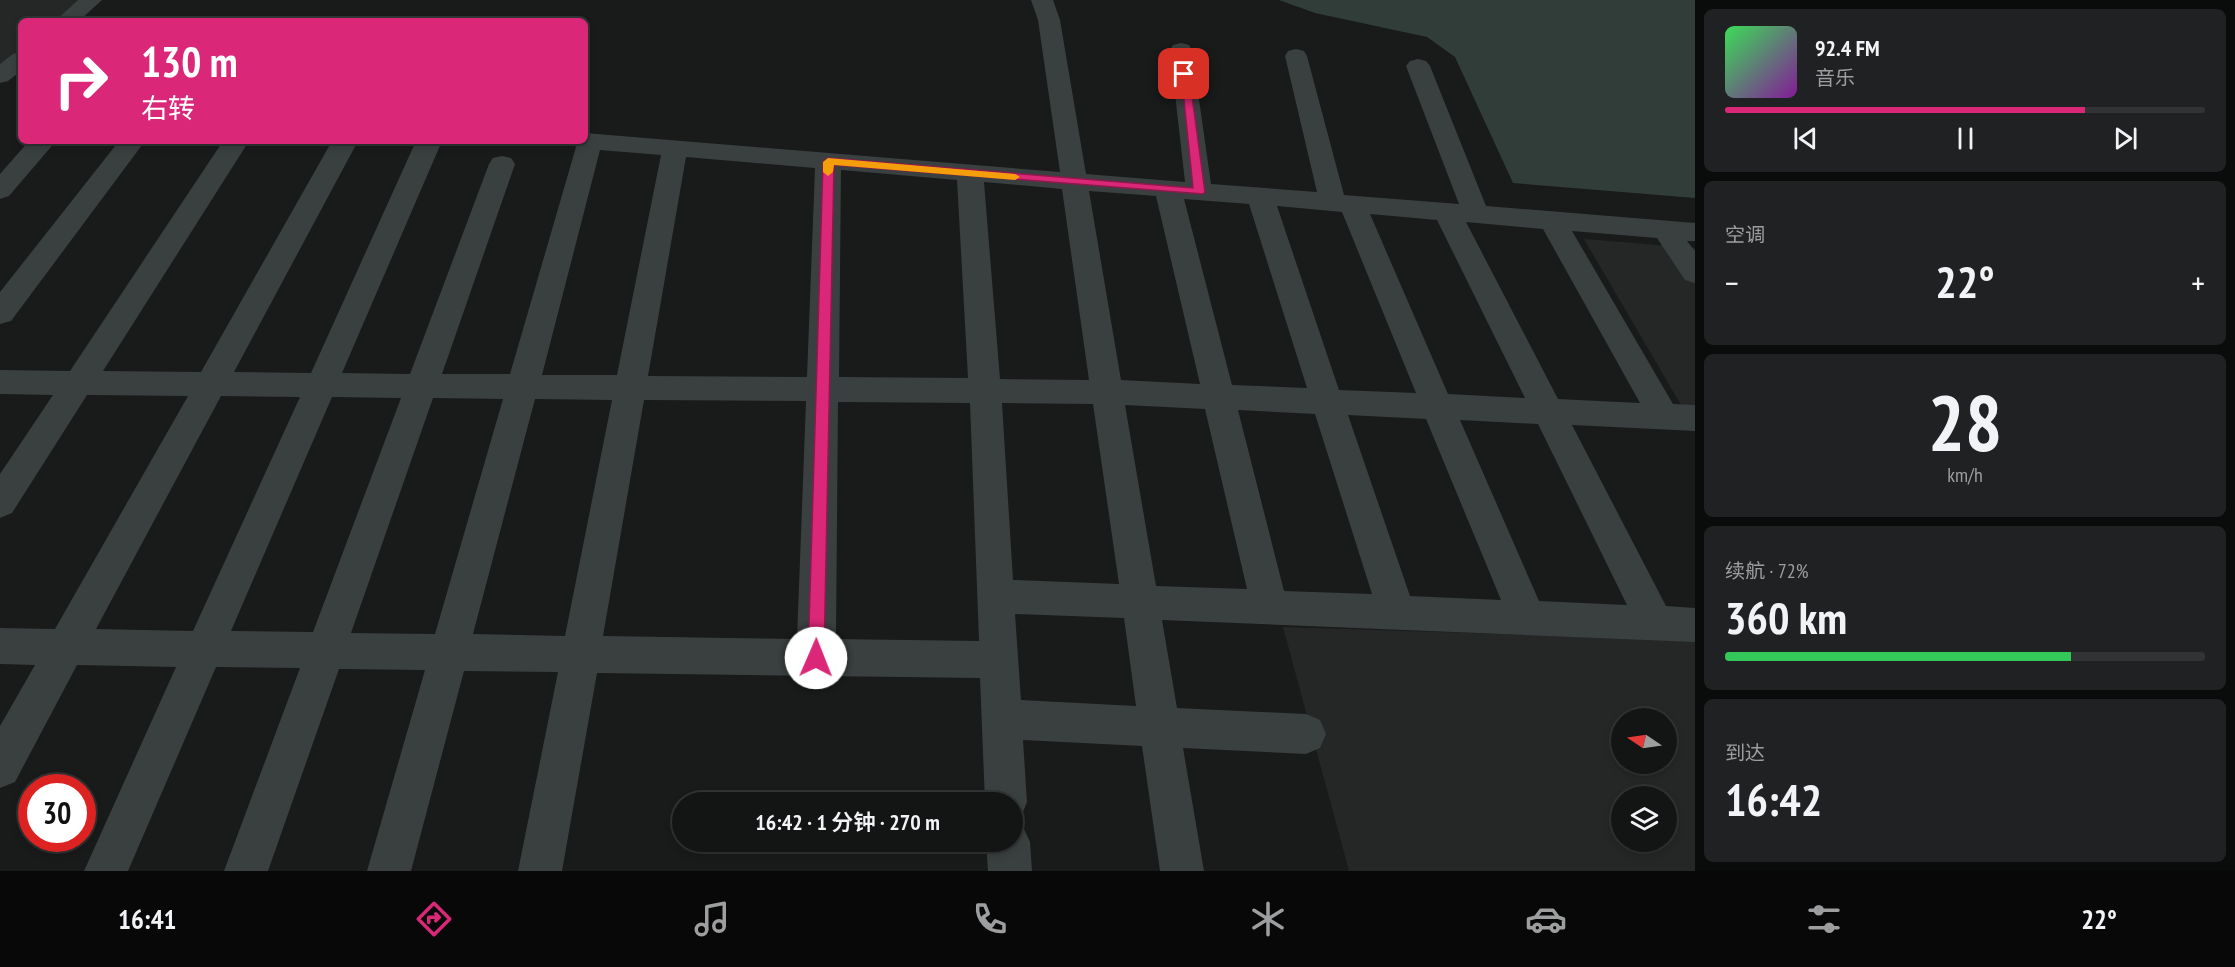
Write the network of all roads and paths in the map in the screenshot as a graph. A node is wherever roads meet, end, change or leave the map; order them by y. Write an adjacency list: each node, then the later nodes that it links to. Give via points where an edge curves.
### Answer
1 (91, 0): 3 (street)
2 (1042, 0): 20 (street, via 1049,20)
3 (70, 18)
4 (1181, 50): 23 (street)
5 (1296, 56): 25 (street)
6 (18, 64): 8 (street)
7 (1418, 66): 26 (street)
8 (4, 87)
9 (588, 141): 16 (street)
10 (39, 144): 22 (street)
11 (130, 144): 31 (street)
12 (234, 144): 33 (street)
13 (343, 144): 34 (street)
14 (428, 144): 35 (street)
15 (585, 144): 37 (street)
16 (675, 149): 17 (street); 38 (street)
17 (828, 162): 19 (street); 39 (street)
18 (502, 164): 36 (street)
19 (970, 173): 20 (street); 40 (street)
20 (1075, 182): 21 (street); 41 (street)
21 (1168, 189): 23 (street); 42 (street)
22 (0, 190)
23 (1199, 192): 24 (street)
24 (1260, 197): 25 (street); 43 (street)
25 (1342, 203): 26 (street); 44 (street)
26 (1461, 213): 27 (street); 45 (street)
27 (1552, 220): 28 (street); 46 (street)
28 (1665, 230): 29 (street); 30 (street)
29 (1695, 232)
30 (1695, 273)
31 (0, 313)
32 (0, 382): 33 (street)
33 (78, 383): 34 (street); 47 (street)
34 (211, 384): 35 (street); 56 (street)
35 (321, 386): 36 (street); 57 (street)
36 (422, 386): 37 (street); 58 (street)
37 (523, 387): 38 (street); 59 (street)
38 (631, 388): 39 (street); 60 (street)
39 (823, 390): 40 (street); 61 (street)
40 (985, 392): 41 (street); 48 (street)
41 (1108, 392): 42 (street); 49 (street)
42 (1219, 397): 43 (street); 50 (street)
43 (1328, 402): 44 (street); 51 (street)
44 (1437, 407): 45 (street); 52 (street)
45 (1548, 411): 46 (street); 53 (street)
46 (1680, 417)
47 (0, 504)
48 (994, 596): 49 (street); 62 (street)
49 (1141, 602): 50 (street); 64 (street)
50 (1270, 608): 51 (street)
51 (1397, 613): 52 (street)
52 (1527, 618): 53 (street)
53 (1655, 623): 54 (street)
54 (1695, 625)
55 (0, 646): 56 (street)
56 (66, 647): 57 (street); 66 (street)
57 (204, 649): 58 (street); 69 (street)
58 (326, 651): 59 (street); 70 (street)
59 (449, 652): 60 (street); 71 (street)
60 (580, 655): 61 (street); 72 (street)
61 (816, 658): 62 (street)
62 (998, 660): 63 (street)
63 (1001, 719): 64 (street); 67 (street)
64 (1160, 727): 65 (street); 74 (street)
65 (1306, 734)
66 (0, 767)
67 (1005, 792)
68 (1009, 852): 73 (street)
69 (106, 871)
70 (246, 871)
71 (389, 871)
72 (540, 871)
73 (1010, 871)
74 (1182, 871)

